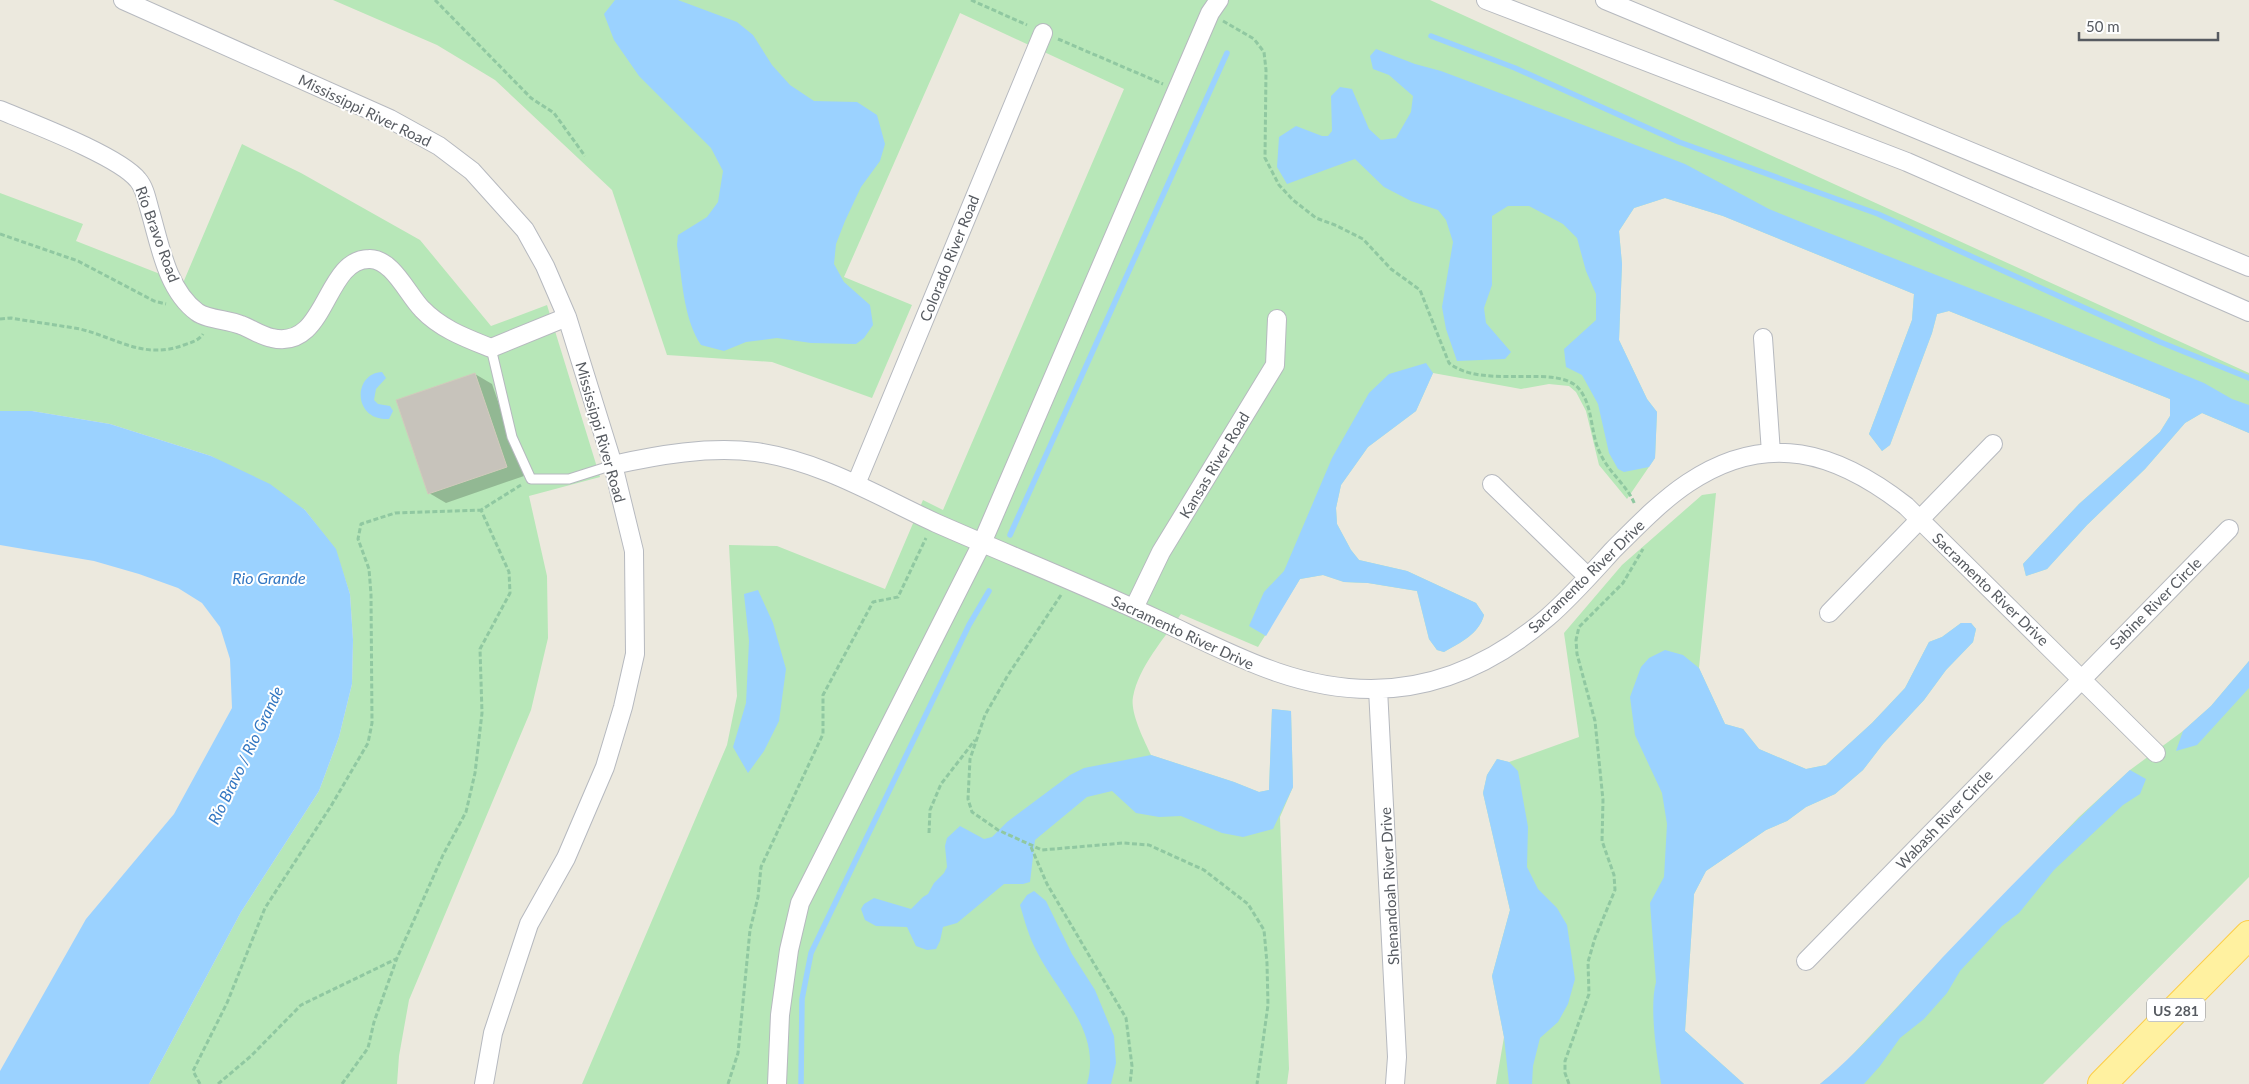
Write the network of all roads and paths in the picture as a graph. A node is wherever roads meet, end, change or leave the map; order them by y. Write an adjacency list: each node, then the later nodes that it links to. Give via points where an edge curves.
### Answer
1 (123, 0): 15 (street, Mississippi River Road, via 390,119 439,146 472,171 524,230 545,266)
2 (435, 0): 10 (path, via 531,98 554,113)
3 (971, 0): 7 (path)
4 (1486, 0): 13 (street, via 1907,162)
5 (1605, 0): 12 (street)
6 (1215, 7): 8 (street); 27 (path, via 1254,39 1264,52 1265,158 1279,185 1316,218 1363,239 1391,269 1420,290 1449,362 1459,371 1485,377 1561,378 1574,382 1589,409 1600,453 1610,471 1631,494)
7 (1043, 33): 8 (path); 25 (street, Colorado River Road)
8 (1177, 92): 32 (street)
9 (0, 110): 14 (street, Río Bravo Road, via 131,172 143,189 169,273)
10 (585, 156)
11 (0, 234): 14 (path, via 78,261 154,301)
12 (2249, 267)
13 (2249, 312)
14 (198, 313): 16 (street)
15 (567, 317): 20 (street); 23 (street, Mississippi River Road)
16 (216, 318): 17 (path, via 198,340 174,349 151,350 135,349 82,330); 20 (street, via 238,323 273,338 287,339 300,335 309,327 332,287 351,263 370,258 381,262 400,278 434,321)
17 (0, 319)
18 (1277, 319): 36 (street, Kansas River Road, via 1275,365 1161,552)
19 (1763, 338): 22 (street)
20 (491, 348): 24 (lane, via 512,437)
21 (1993, 444): 29 (street)
22 (1771, 453): 29 (street, Sacramento River Drive, via 1798,453 1836,463 1876,484); 34 (street, Sacramento River Drive, via 1725,463 1690,481 1633,531)
23 (613, 465): 24 (lane, via 568,479); 25 (street, Sacramento River Drive, via 732,450 767,454 804,464); 50 (street, Mississippi River Road, via 634,551 635,654 605,767 566,858 528,924 493,1033)
24 (531, 479): 28 (path)
25 (856, 484): 30 (street, Sacramento River Drive)
26 (1492, 484): 34 (street)
27 (1635, 506)
28 (481, 510): 45 (path, via 509,572 510,593 480,649 482,713 475,773 466,812); 47 (path, via 395,513 361,524 358,539 369,569 371,594 372,723 368,743 265,908 227,1004 193,1071)
29 (1919, 519): 37 (street); 38 (street, Sacramento River Drive)
30 (933, 521): 32 (street, Sacramento River Drive); 51 (path, via 898,597 873,602 823,695 824,734 761,867 750,930 738,1053)
31 (2229, 529): 38 (street, Sabine River Circle)
32 (982, 542): 35 (street, Sacramento River Drive); 52 (street, via 800,903 789,950 780,1015)
33 (1643, 548): 56 (path, via 1623,582 1579,627 1576,640 1595,721 1603,800 1602,841 1614,875 1614,890 1588,962 1589,994 1565,1061)
34 (1588, 578): 39 (street, Sacramento River Drive, via 1548,617 1505,650 1449,677)
35 (1070, 581): 36 (street, Sacramento River Drive); 40 (path, via 1008,675 985,715)
36 (1134, 608): 39 (street, Sacramento River Drive, via 1263,668 1314,684)
37 (1829, 613)
38 (2082, 677): 41 (street, Sacramento River Drive); 46 (street, Wabash River Circle)
39 (1378, 689): 55 (street, Shenandoah River Drive, via 1397,1047)
40 (977, 738): 42 (path, via 942,784 930,810); 43 (path, via 970,759 968,799 972,812)
41 (2156, 753)
42 (929, 832)
43 (1031, 847): 53 (path, via 1048,884 1126,1018 1132,1066); 54 (path, via 1042,850 1123,843 1149,845 1204,870 1248,904 1264,930 1267,963 1268,1005)
44 (2249, 935): 57 (main road, US 281)
45 (397, 958): 48 (path, via 301,1005); 49 (path, via 368,1048)
46 (1806, 961)
47 (200, 1084)
48 (218, 1084)
49 (342, 1084)
50 (484, 1084)
51 (728, 1084)
52 (777, 1084)
53 (1130, 1084)
54 (1257, 1084)
55 (1395, 1084)
56 (1568, 1084)
57 (2102, 1084)

